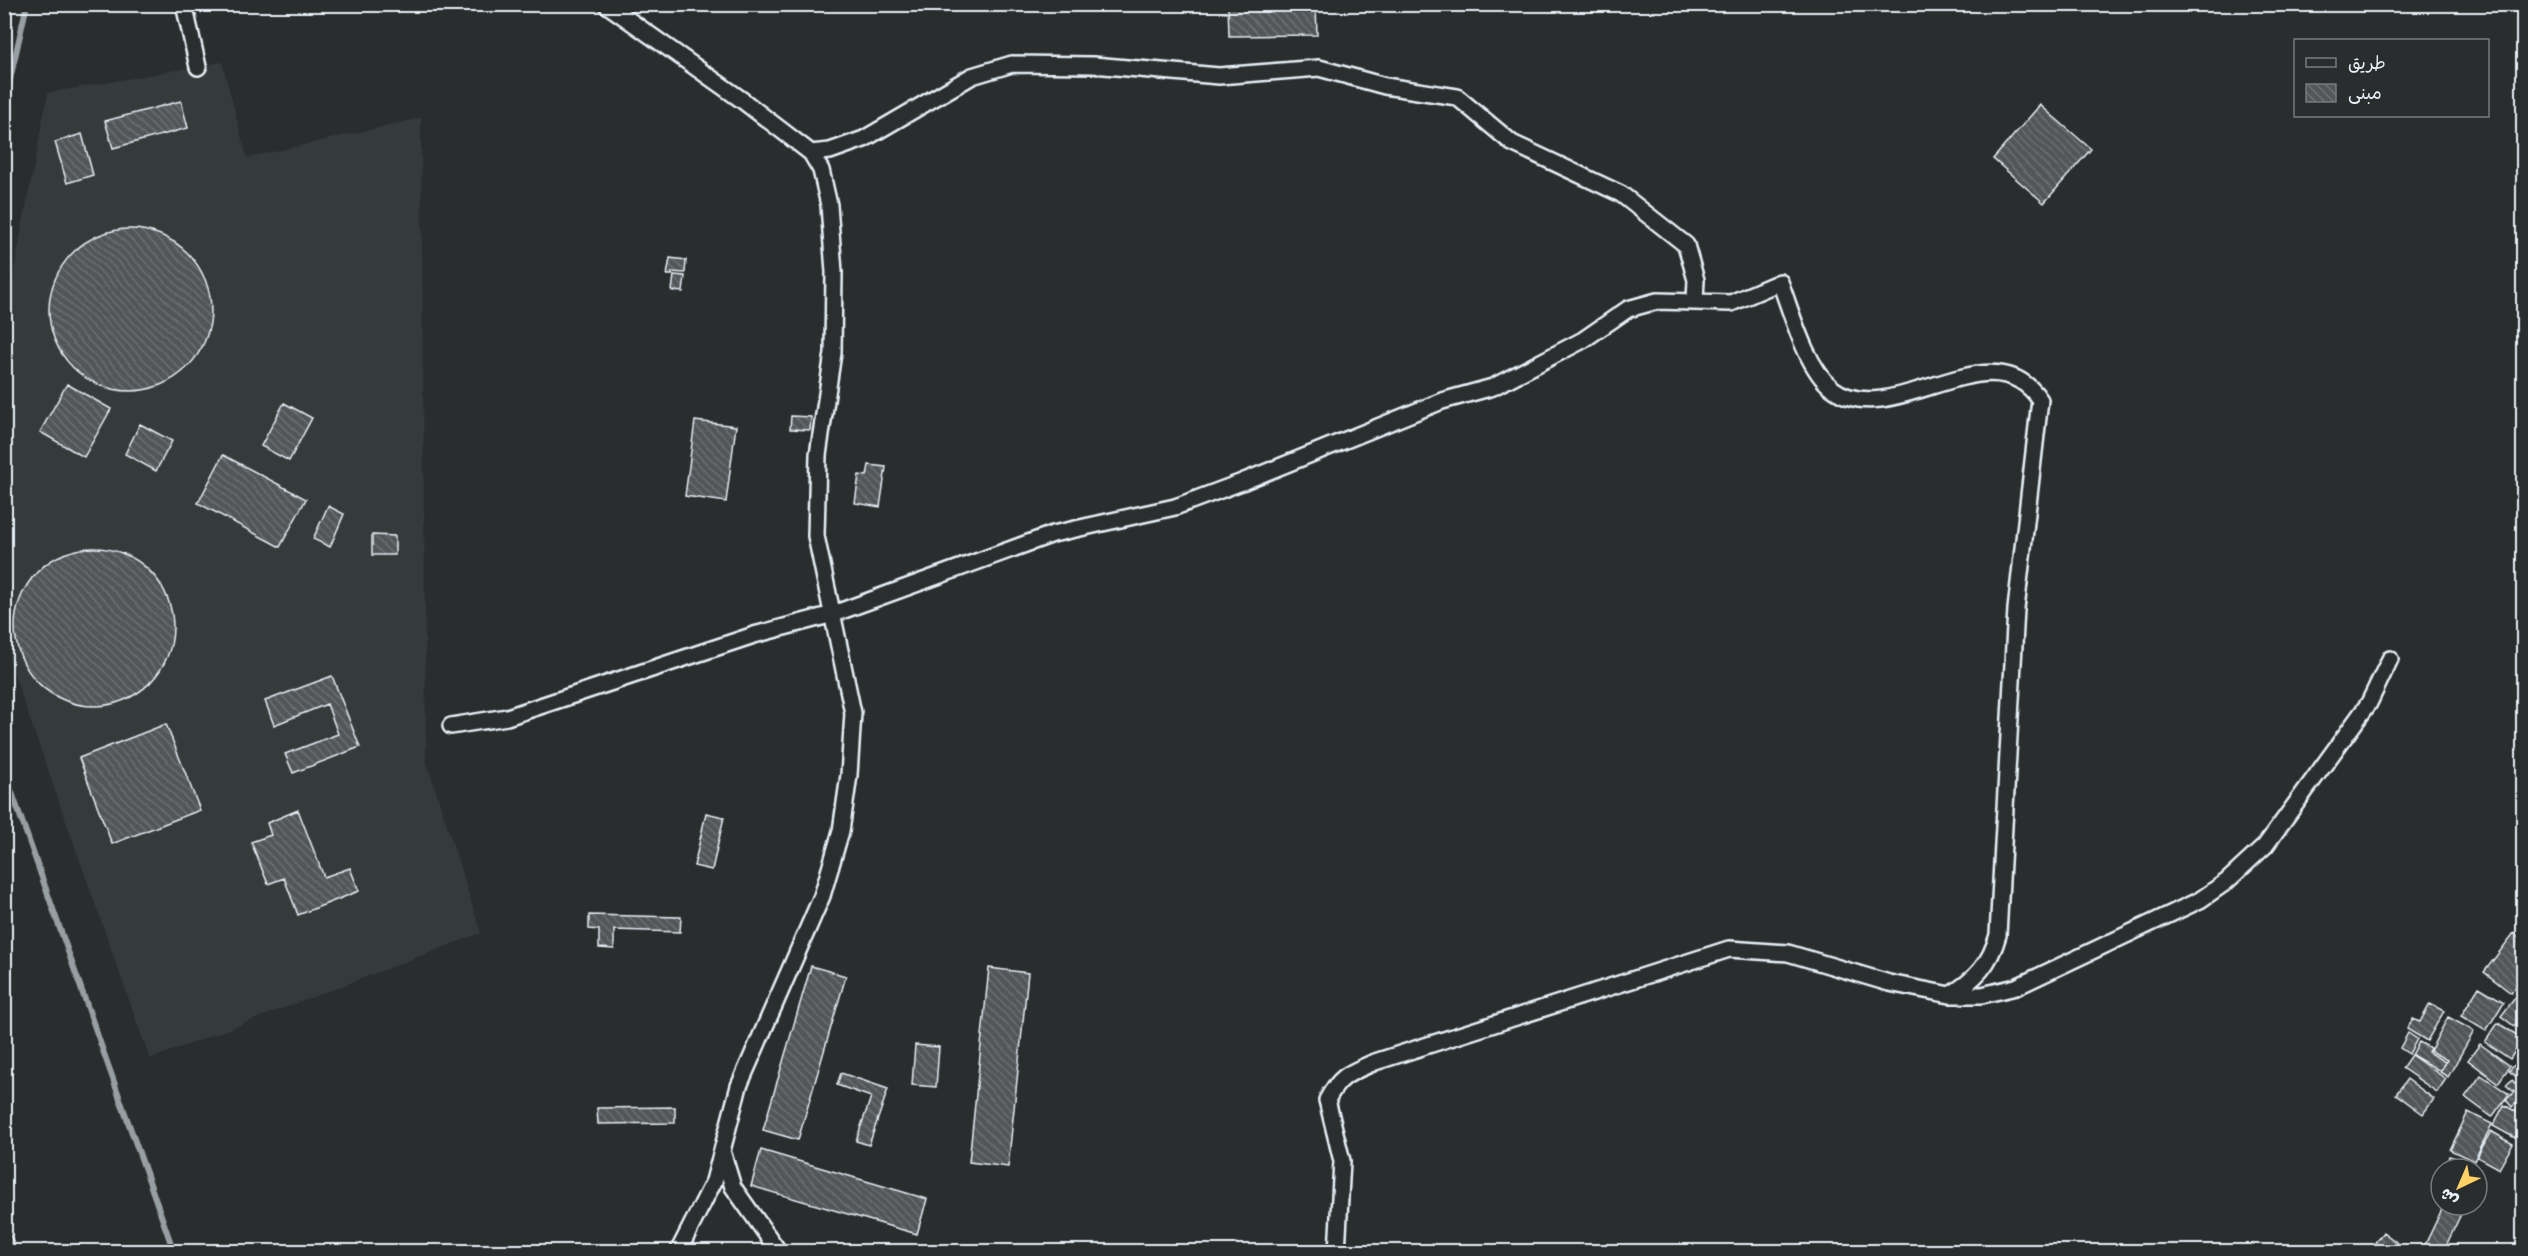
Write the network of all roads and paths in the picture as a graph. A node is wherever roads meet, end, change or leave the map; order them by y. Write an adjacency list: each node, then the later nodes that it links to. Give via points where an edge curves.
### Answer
1 (184, 4): 3 (street)
2 (606, 4): 4 (street)
3 (198, 67)
4 (811, 153): 5 (street, via 864,139 972,76 1012,64 1093,65 1219,76 1319,68 1385,86 1457,98 1512,143 1621,194 1686,245 1696,279); 6 (street, via 821,170 829,206 834,272 833,353 818,455 816,536)
5 (1695, 301): 6 (street, via 1657,301 1628,309 1582,340 1493,387 1442,401 1175,507 1053,534); 9 (street, via 1731,303 1780,282 1820,375 1849,397 1872,402 1970,375 1999,373 2030,385 2040,400 2016,609 1998,935 1991,958 1966,985)
6 (833, 614): 8 (street, via 754,635 507,717); 10 (street, via 853,713 841,831 822,896 739,1086)
7 (2390, 659): 9 (street, via 2368,703 2272,836 2226,882 2200,900 2016,987 1983,996)
8 (451, 726)
9 (1950, 995): 13 (street, via 1889,984 1788,953 1730,949 1346,1074 1327,1100 1342,1161)
10 (721, 1148): 11 (street, via 714,1181); 12 (street, via 732,1187)
11 (678, 1251)
12 (779, 1251)
13 (1336, 1251)

